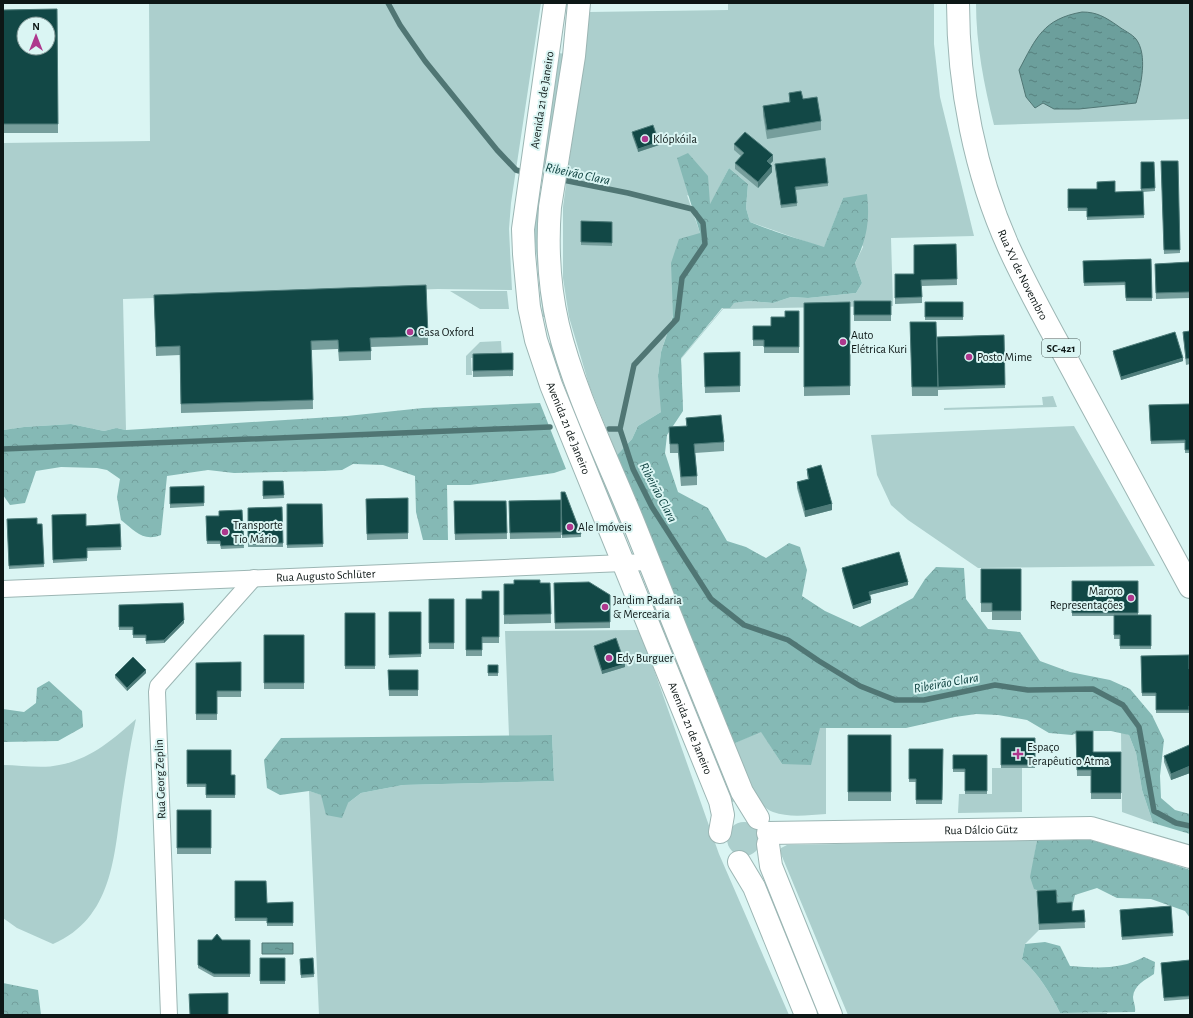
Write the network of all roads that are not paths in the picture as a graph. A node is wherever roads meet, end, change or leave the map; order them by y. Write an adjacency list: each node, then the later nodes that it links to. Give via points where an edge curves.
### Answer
1 (556, 3): 5 (main road, Avenida 21 de Janeiro, via 523,229)
2 (579, 3): 4 (main road, Avenida 21 de Janeiro, via 574,56 548,232 551,284)
3 (958, 3): 9 (main road, Rua XV de Novembro / SC-421, via 964,95 983,173 1001,230 1028,286)
4 (558, 325): 5 (main road); 6 (main road, Avenida 21 de Janeiro, via 581,394)
5 (532, 326): 7 (main road, Avenida 21 de Janeiro, via 551,385)
6 (648, 562): 7 (street, Rua Augusto Schlüter); 12 (main road, Avenida 21 de Janeiro, via 742,792)
7 (623, 563): 8 (street, Rua Augusto Schlüter); 11 (main road, Avenida 21 de Janeiro, via 720,801)
8 (254, 578): 10 (street, Rua Augusto Schlüter); 15 (street, Rua Georg Zeplin, via 158,686)
9 (1190, 587)
10 (3, 589)
11 (720, 832): 12 (main road, via 728,820 735,816 751,814); 14 (main road, via 721,848 731,860)
12 (765, 832): 13 (main road, Rua Dálcio Gütz, via 1091,828); 14 (main road, via 766,851 754,861); 17 (main road, Avenida 21 de Janeiro, via 772,866)
13 (1190, 857)
14 (739, 862): 16 (main road, via 754,887)
15 (169, 1015)
16 (806, 1015)
17 (831, 1015)

